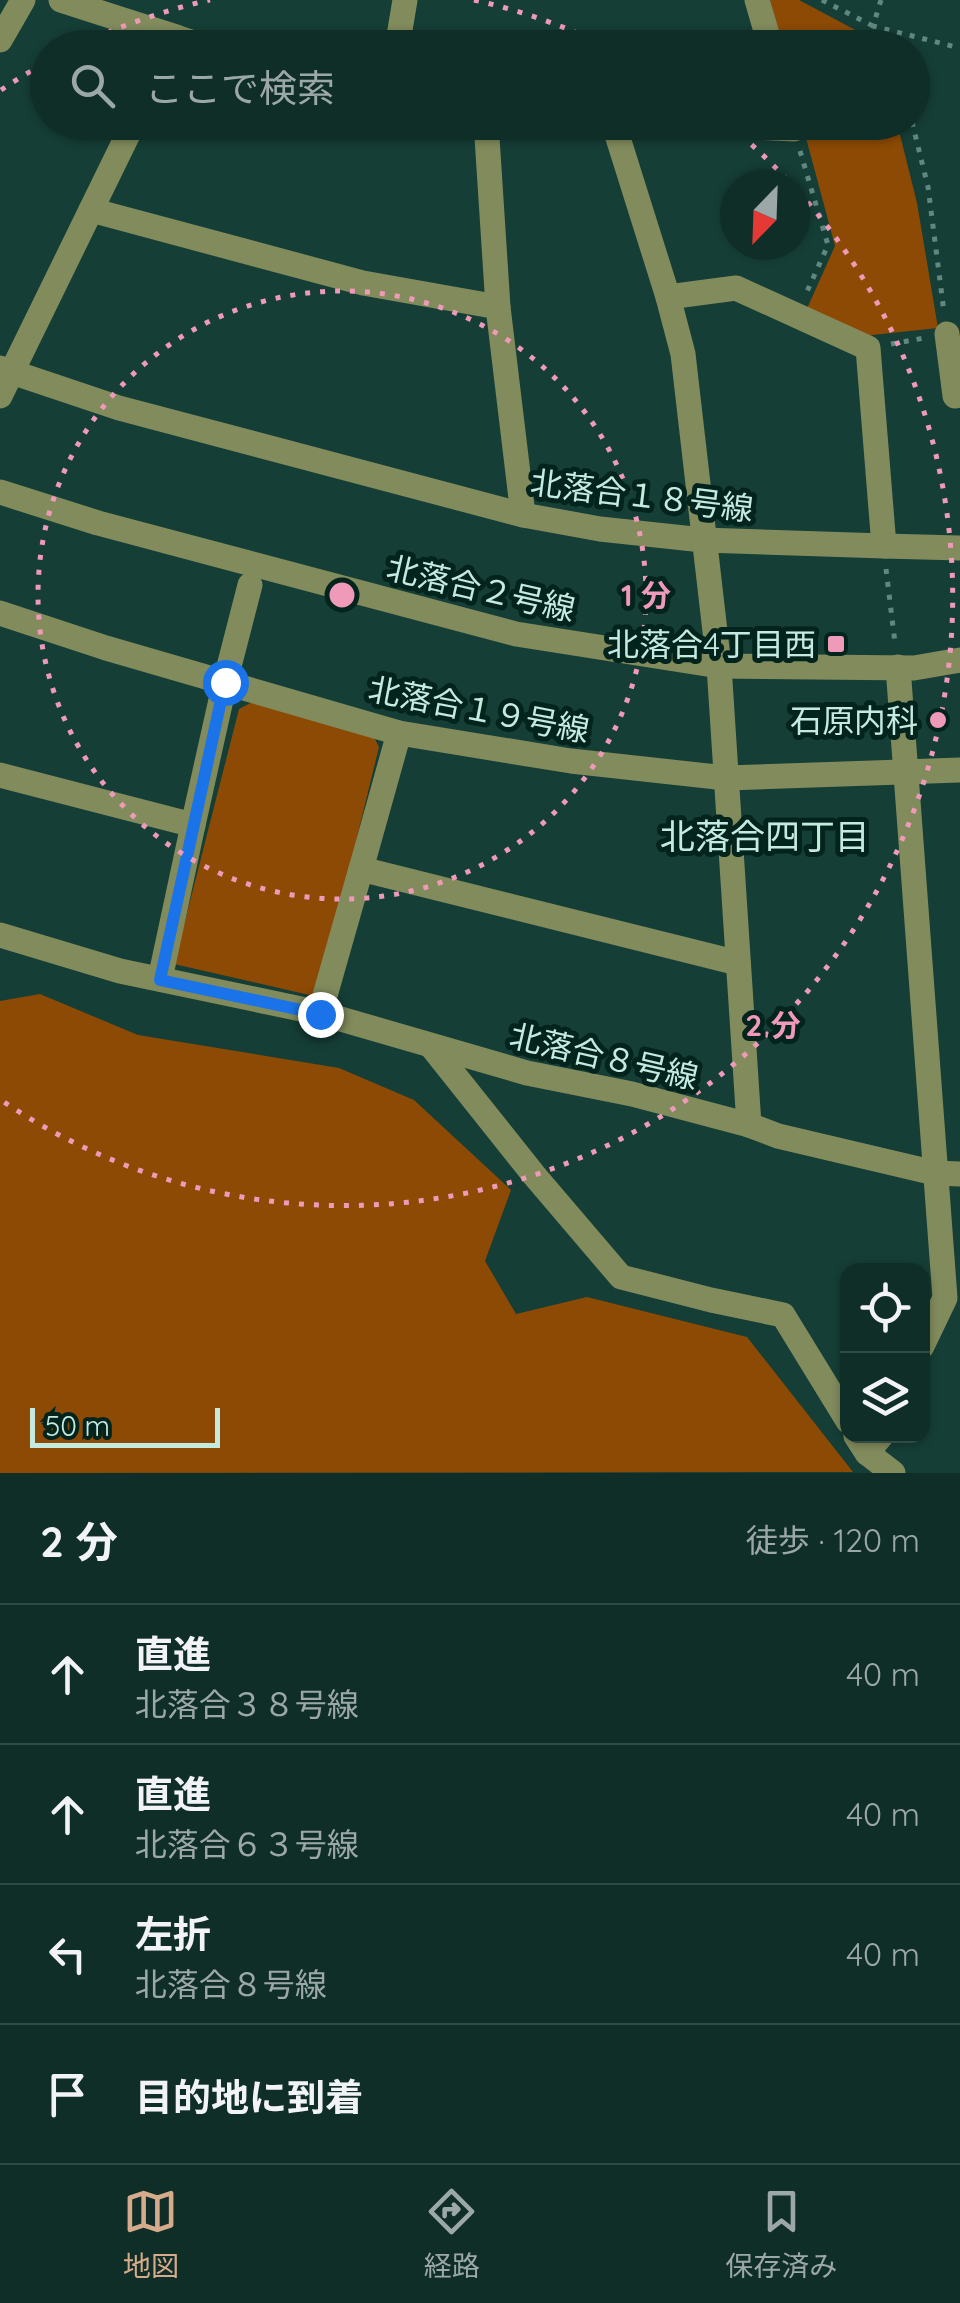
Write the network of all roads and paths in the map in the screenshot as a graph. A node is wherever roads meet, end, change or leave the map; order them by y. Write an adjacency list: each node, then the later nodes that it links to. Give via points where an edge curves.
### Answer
1 (23, 0): 13 (street)
2 (61, 0): 8 (street)
3 (406, 0): 9 (street)
4 (757, 0): 10 (street)
5 (822, 0): 7 (path)
6 (880, 0): 7 (path)
7 (873, 26): 11 (path); 12 (path)
8 (141, 30)
9 (401, 30)
10 (766, 30)
11 (876, 30)
12 (889, 30)
13 (0, 40)
14 (930, 40): 15 (path)
15 (960, 48)
16 (125, 140): 21 (street)
17 (487, 140): 23 (street)
18 (618, 140): 22 (street, 北落合８号線)
19 (797, 140): 24 (path, via 828,245)
20 (916, 140): 25 (path)
21 (91, 210): 23 (street, via 363,283); 27 (street)
22 (668, 297): 24 (street, via 736,288); 32 (street, 北落合８号線, via 683,354)
23 (498, 307): 31 (street)
24 (795, 316): 26 (street)
25 (947, 334): 26 (path); 28 (street, via 955,396)
26 (868, 348): 33 (street)
27 (6, 370): 29 (street); 31 (street, 北落合１８号線, via 119,408)
28 (960, 395)
29 (0, 396)
30 (0, 492): 38 (street, 北落合２号線, via 516,634)
31 (523, 515): 32 (street, 北落合１８号線)
32 (704, 540): 33 (street, 北落合１８号線); 38 (street, 北落合８号線)
33 (884, 546): 34 (street, 北落合１８号線); 39 (path)
34 (960, 548)
35 (250, 585): 40 (street)
36 (0, 613): 40 (street, 北落合１９号線)
37 (960, 660): 39 (street, 北落合２号線)
38 (719, 666): 39 (street, 北落合２号線); 45 (street, 北落合８号線)
39 (898, 668): 43 (street)
40 (225, 682): 41 (street, 北落合１９号線); 46 (street)
41 (399, 733): 45 (street, 北落合１９号線); 47 (street)
42 (960, 770): 43 (street, 北落合１９号線)
43 (904, 774): 45 (street, 北落合１９号線); 54 (street)
44 (0, 775): 46 (street)
45 (726, 778): 49 (street, 北落合８号線)
46 (193, 825): 50 (street)
47 (361, 869): 49 (street); 51 (street)
48 (0, 936): 50 (street, 北落合８号線)
49 (738, 962): 53 (street, 北落合８号線)
50 (160, 980): 51 (street, 北落合８号線)
51 (320, 1014): 52 (street, 北落合８号線)
52 (432, 1047): 53 (street, 北落合８号線); 56 (street, via 621,1277 783,1315)
53 (750, 1124): 54 (street)
54 (947, 1174): 55 (street, via 945,1298)
55 (930, 1329)
56 (840, 1408)
57 (870, 1443): 58 (street)
58 (893, 1473)

